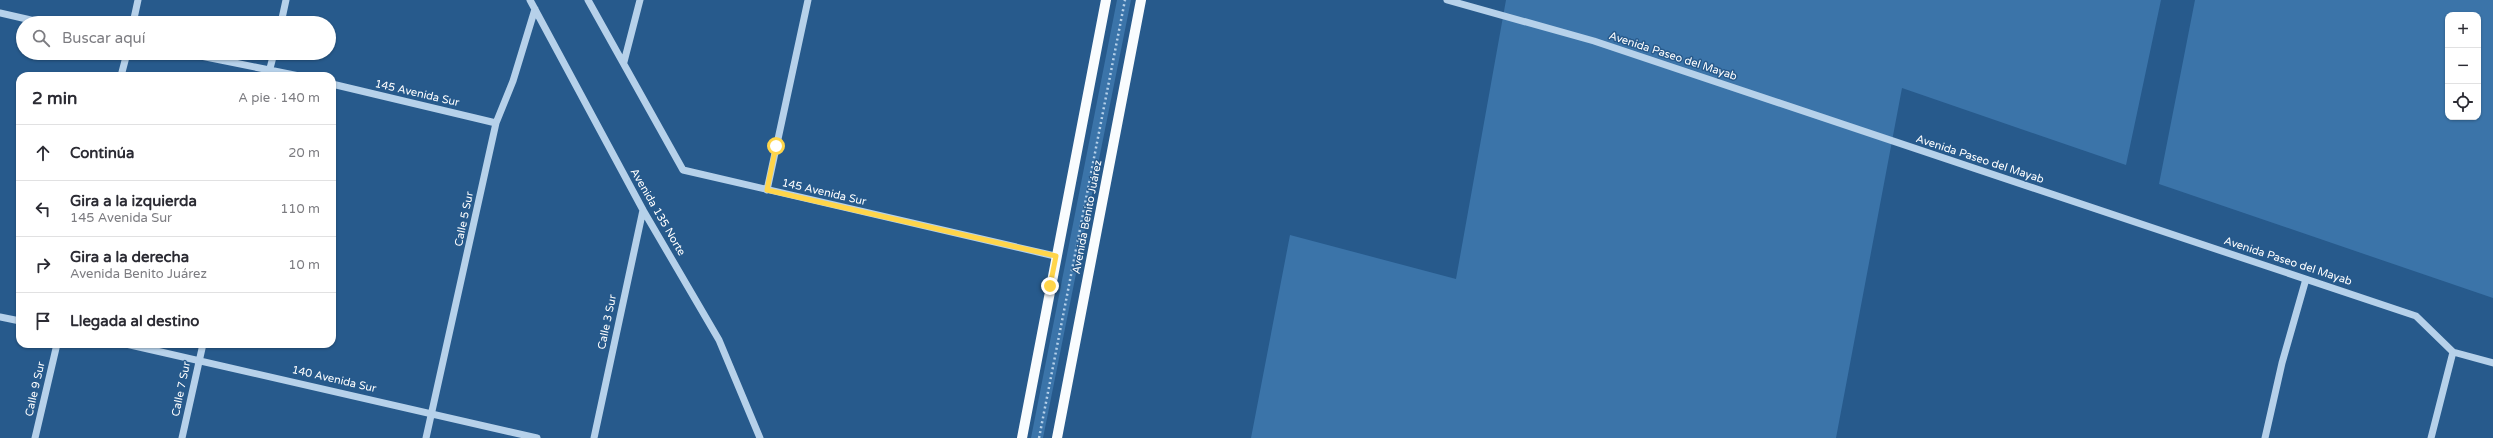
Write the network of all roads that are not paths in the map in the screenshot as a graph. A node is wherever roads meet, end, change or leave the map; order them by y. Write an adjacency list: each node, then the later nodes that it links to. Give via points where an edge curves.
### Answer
1 (138, 0): 12 (street)
2 (286, 0): 13 (street)
3 (530, 0): 10 (street, Avenida 135 Norte)
4 (588, 0): 18 (street, 145 Avenida Sur)
5 (640, 0): 18 (street)
6 (808, 0): 24 (street)
7 (1106, 0): 26 (main road)
8 (1141, 0): 44 (main road, Avenida Benito Juárez)
9 (1447, 0): 27 (street, Avenida Paseo del Mayab, via 1594,41)
10 (535, 9): 23 (street, Calle 5 Sur, via 513,81); 25 (street, Avenida 135 Norte)
11 (0, 13): 14 (street)
12 (135, 16)
13 (282, 16)
14 (16, 17)
15 (125, 60): 19 (street)
16 (215, 60): 20 (street)
17 (272, 60): 21 (street)
18 (624, 62): 24 (street, 145 Avenida Sur, via 683,170)
19 (122, 72)
20 (265, 72)
21 (269, 72)
22 (336, 85): 23 (street, 145 Avenida Sur)
23 (496, 123): 36 (street, Calle 5 Sur)
24 (767, 190): 26 (street, 145 Avenida Sur)
25 (643, 210): 41 (street, Calle 3 Sur); 42 (street, Avenida 135 Norte, via 719,340)
26 (1056, 256): 43 (main road)
27 (2306, 279): 33 (street, Avenida Paseo del Mayab, via 2416,316); 45 (street, via 2282,363)
28 (0, 317): 29 (street)
29 (16, 320)
30 (56, 348): 37 (street, Calle 9 Sur)
31 (145, 348): 34 (street, 140 Avenida Sur)
32 (202, 348): 34 (street, Calle 7 Sur)
33 (2453, 352): 35 (street); 46 (street)
34 (199, 359): 36 (street, 140 Avenida Sur); 38 (street, Calle 7 Sur)
35 (2493, 362)
36 (432, 414): 39 (street, Calle 5 Sur); 40 (street, 140 Avenida Sur)
37 (35, 438)
38 (182, 438)
39 (426, 438)
40 (537, 438)
41 (594, 438)
42 (760, 438)
43 (1022, 438)
44 (1057, 438)
45 (2265, 438)
46 (2431, 438)

